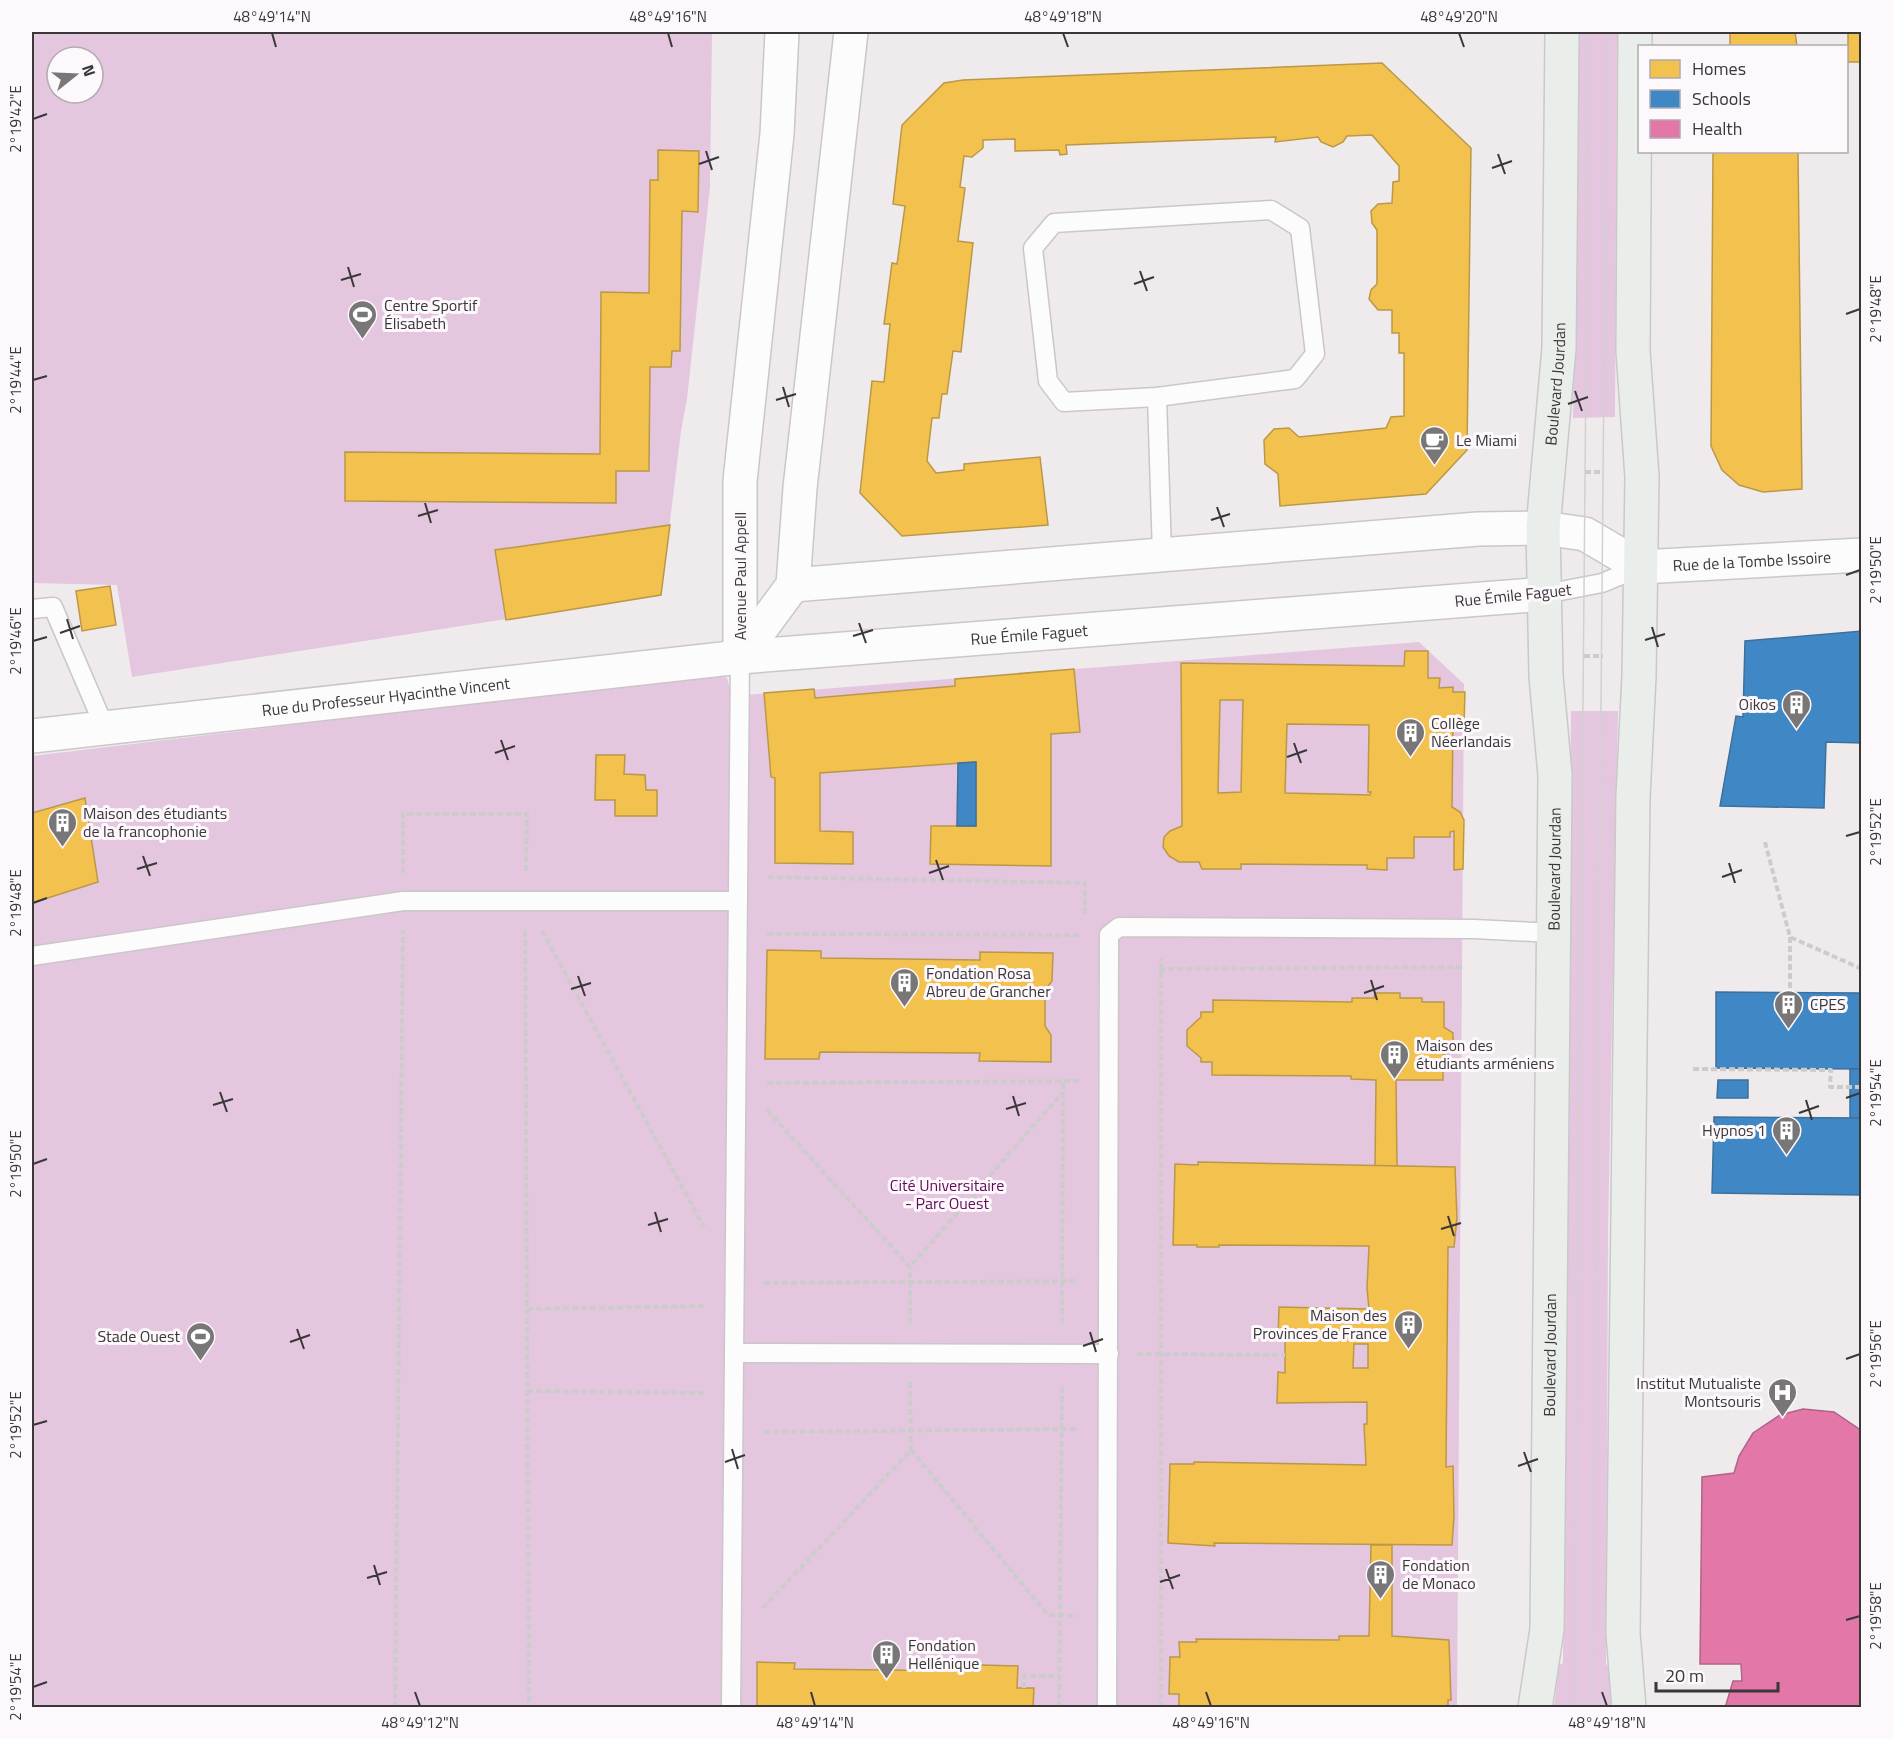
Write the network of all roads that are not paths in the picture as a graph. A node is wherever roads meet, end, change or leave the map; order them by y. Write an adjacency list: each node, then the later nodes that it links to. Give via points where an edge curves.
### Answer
1 (782, 32): 13 (street, Avenue Paul Appell, via 777,134 740,481)
2 (851, 32): 10 (street, via 800,488)
3 (1562, 32): 6 (main road, Boulevard Jourdan, via 1559,348)
4 (1635, 32): 9 (main road, via 1633,351 1642,471)
5 (1157, 397): 5 (lane, via 1064,402 1048,381 1033,248 1054,223 1271,210 1300,228 1315,354 1295,379); 7 (lane)
6 (1543, 528): 7 (street, via 1478,529); 9 (street, via 1585,534); 11 (main road, Boulevard Jourdan)
7 (1162, 554): 10 (street)
8 (1862, 555): 9 (street, Rue de la Tombe Issoire)
9 (1641, 567): 11 (lane, Rue Émile Faguet, via 1602,584); 24 (main road, via 1633,797 1623,1622)
10 (793, 585): 13 (street, Avenue Paul Appell)
11 (1545, 594): 13 (street, Rue Émile Faguet); 17 (main road, Boulevard Jourdan, via 1556,776)
12 (32, 609): 14 (lane, via 53,607)
13 (740, 657): 14 (street, Rue du Professeur Hyacinthe Vincent); 16 (lane)
14 (105, 728): 15 (street, Rue du Professeur Hyacinthe Vincent)
15 (32, 736)
16 (738, 901): 18 (lane, via 403,901); 19 (lane)
17 (1553, 933): 20 (lane, via 1119,927 1109,934); 23 (main road, Boulevard Jourdan, via 1547,1629)
18 (32, 956)
19 (734, 1353): 20 (lane); 21 (lane)
20 (1109, 1354): 22 (lane)
21 (731, 1707)
22 (1107, 1707)
23 (1535, 1707)
24 (1629, 1707)

